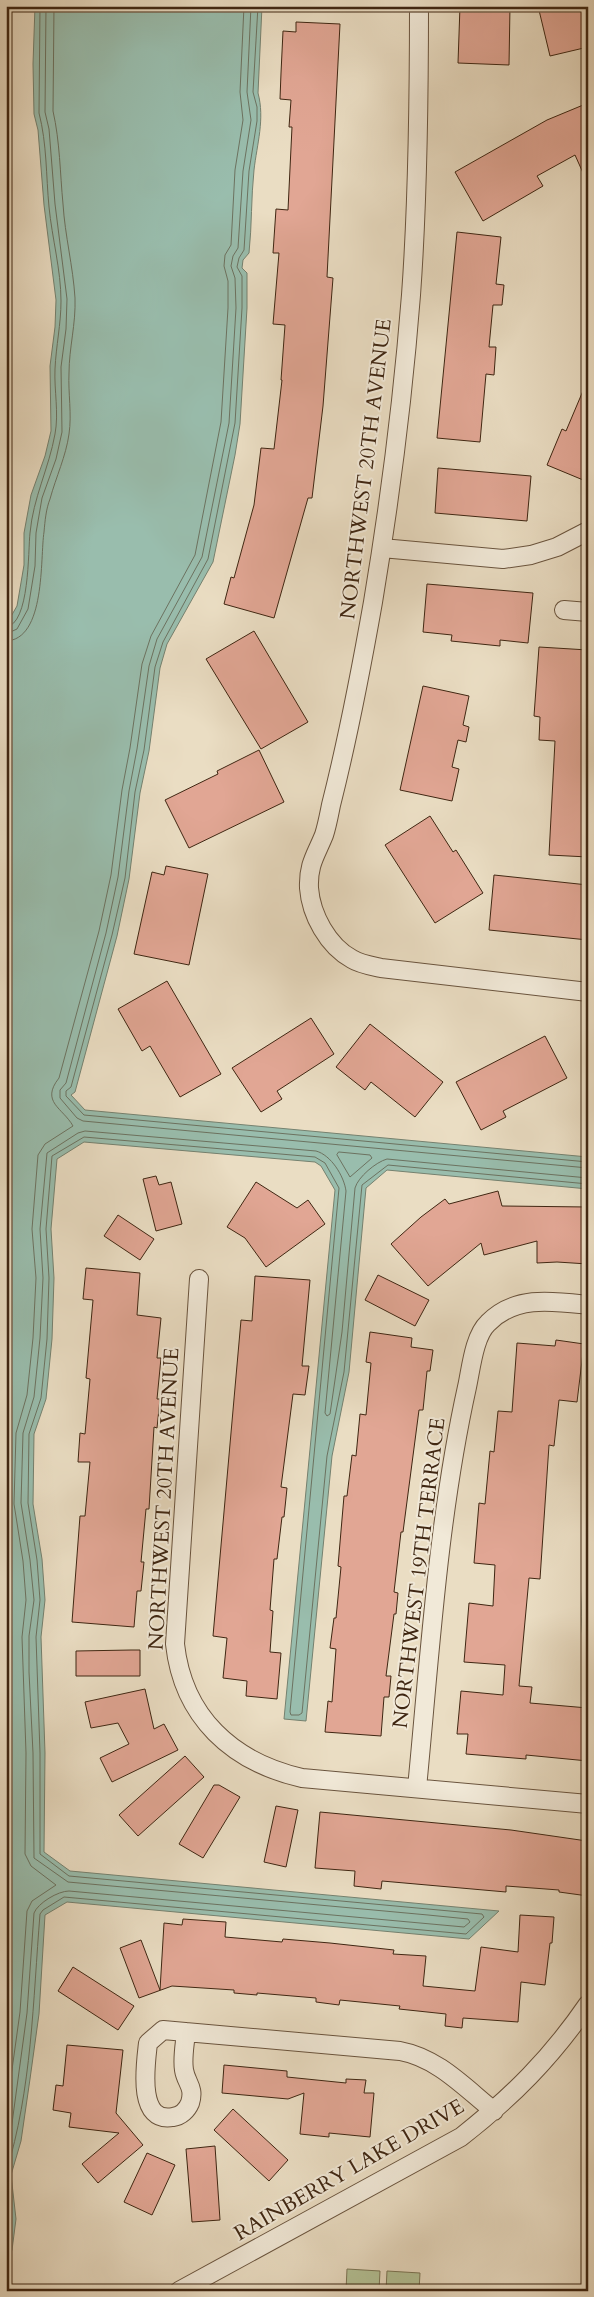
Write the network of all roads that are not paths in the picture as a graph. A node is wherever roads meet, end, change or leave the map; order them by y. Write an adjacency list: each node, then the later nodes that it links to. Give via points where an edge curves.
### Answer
1 (419, 6): 3 (street, NORTHWEST 20TH AVENUE, via 419,132 411,292 401,408)
2 (588, 531): 3 (street, via 557,547 503,559)
3 (382, 548): 6 (street, NORTHWEST 20TH AVENUE, via 344,754 324,836 314,855 310,876 312,904 321,928 352,959 381,968)
4 (564, 610): 5 (street)
5 (588, 612)
6 (588, 992)
7 (199, 1279): 9 (street, NORTHWEST 20TH AVENUE, via 175,1644 182,1680 207,1724 244,1757 278,1772 302,1778)
8 (588, 1305): 9 (street, NORTHWEST 19TH TERRACE, via 545,1301 522,1303 502,1311 486,1324 475,1348 446,1499)
9 (417, 1788): 10 (street, NORTHWEST 20TH AVENUE)
10 (588, 1804)
11 (588, 2004): 13 (street, RAINBERRY LAKE DRIVE, via 541,2066)
12 (186, 2032): 12 (street, via 162,2030 148,2043 144,2080 150,2106 166,2118 179,2115 191,2100 191,2087 184,2071); 13 (street, via 414,2054 438,2066)
13 (494, 2111): 14 (street, RAINBERRY LAKE DRIVE, via 461,2137)
14 (206, 2284): 15 (street, RAINBERRY LAKE DRIVE)
15 (180, 2290)

